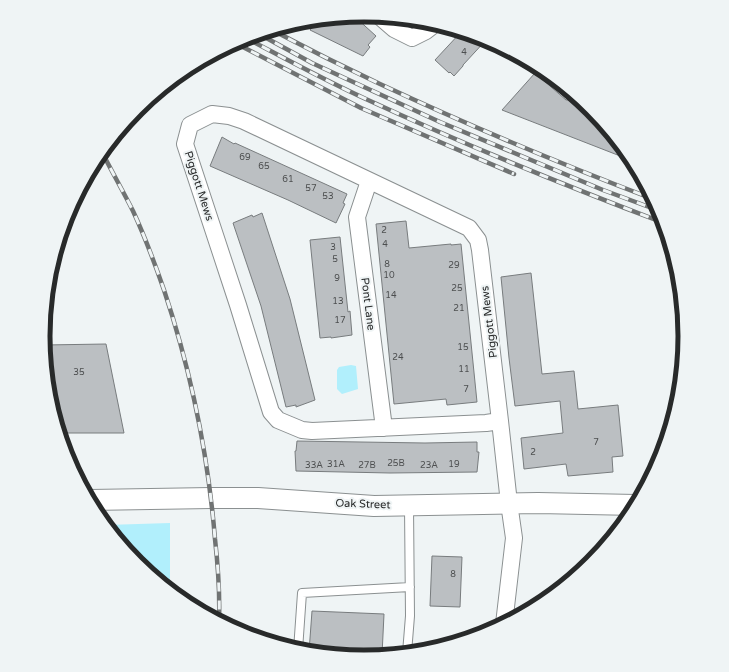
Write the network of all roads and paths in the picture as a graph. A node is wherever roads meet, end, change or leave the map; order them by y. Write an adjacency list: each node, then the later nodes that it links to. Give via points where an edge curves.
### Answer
1 (387, 23): 2 (street, via 412,38)
2 (429, 29)
3 (369, 181): 4 (street, Piggott Mews, via 469,228 478,240); 5 (street, Pont Lane, via 357,217); 5 (street, Piggott Mews, via 229,116 212,114 190,125 185,144 271,412 278,420 302,430)
4 (500, 421): 5 (street, Piggott Mews); 7 (street, Piggott Mews)
5 (384, 428)
6 (97, 500): 8 (street, Oak Street, via 242,498 374,506)
7 (508, 503): 8 (street, Oak Street); 9 (street, Oak Street); 11 (street, Piggott Mews, via 514,538)
8 (409, 505): 10 (lane)
9 (627, 510)
10 (410, 587): 12 (lane, via 302,593); 13 (lane)
11 (505, 617)
12 (298, 643)
13 (408, 647)

